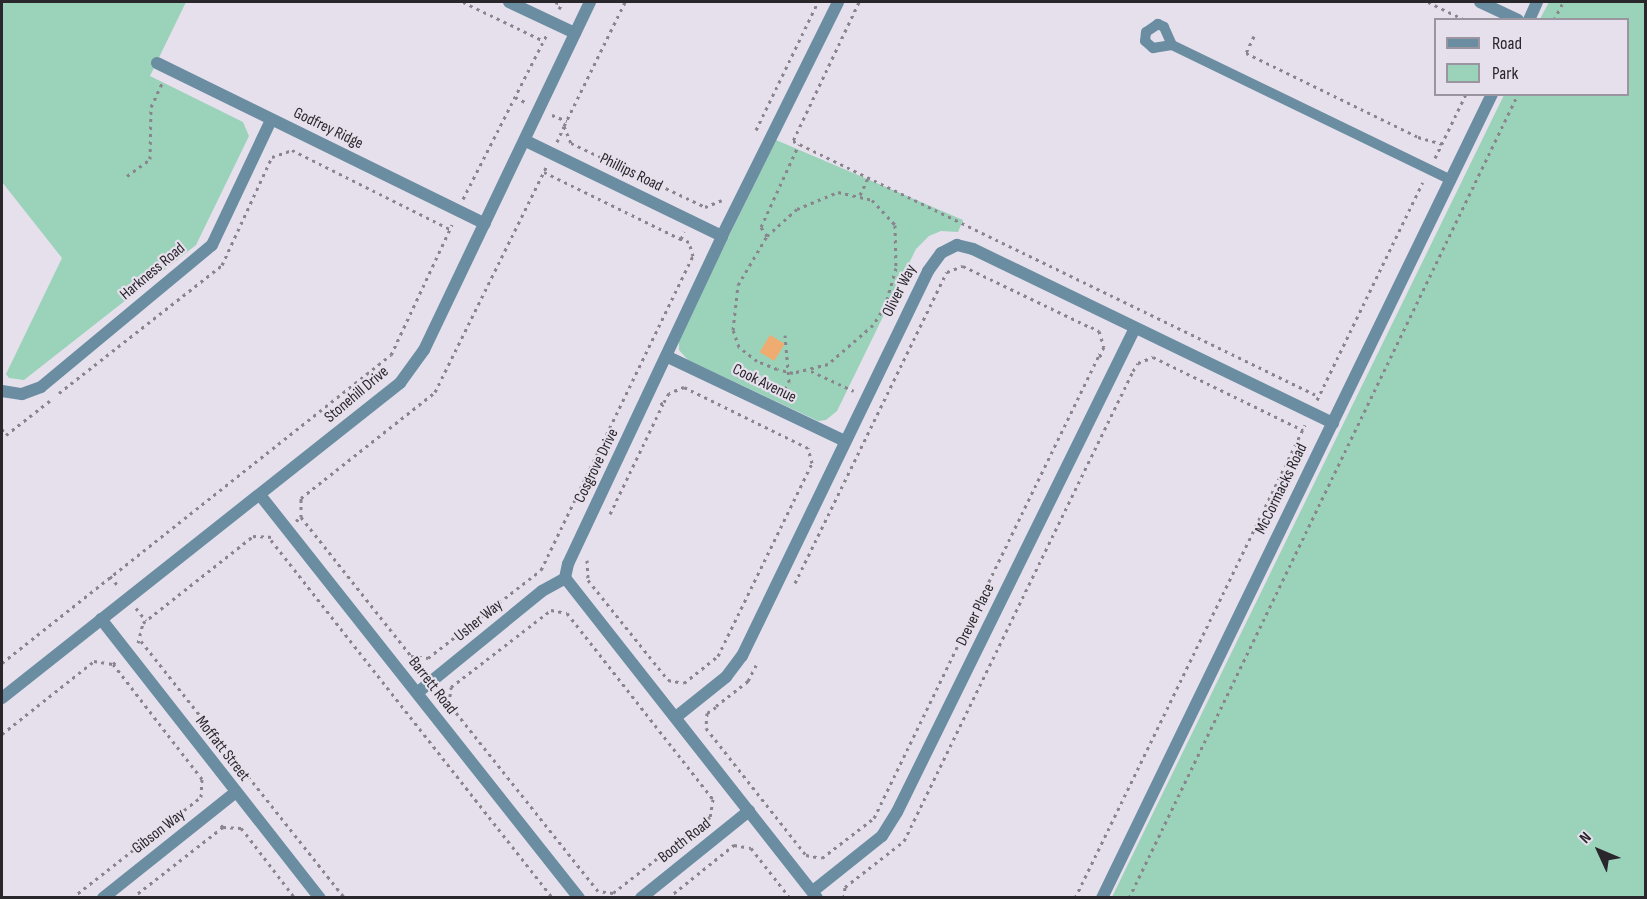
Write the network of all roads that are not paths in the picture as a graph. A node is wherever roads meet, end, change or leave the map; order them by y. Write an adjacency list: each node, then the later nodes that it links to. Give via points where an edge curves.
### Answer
1 (509, 2): 8 (street)
2 (590, 2): 8 (street, Stonehill Drive)
3 (838, 2): 16 (street, Cosgrove Drive)
4 (1480, 2): 6 (street)
5 (1537, 2): 7 (street)
6 (1514, 18)
7 (1529, 18)
8 (575, 33): 13 (street, Stonehill Drive)
9 (1172, 45): 14 (lane)
10 (157, 63): 12 (street, Godfrey Ridge)
11 (1491, 96): 14 (street, McCormacks Road)
12 (271, 120): 15 (street, Godfrey Ridge); 19 (street, Harkness Road, via 212,245 41,387 22,394)
13 (526, 141): 15 (street, Stonehill Drive); 16 (street, Phillips Road)
14 (1451, 180): 20 (street, McCormacks Road)
15 (485, 224): 22 (street, Stonehill Drive, via 424,350 400,383)
16 (722, 236): 18 (street, Cosgrove Drive)
17 (1135, 328): 20 (street, Oliver Way); 21 (street, Oliver Way, via 973,249 957,245 941,253 928,271); 30 (street, Drever Place, via 897,812 882,836)
18 (668, 357): 21 (street, Cook Avenue); 23 (street, Cosgrove Drive, via 568,564)
19 (2, 391)
20 (1333, 423): 35 (street, McCormacks Road)
21 (845, 441): 27 (street, Oliver Way, via 742,656 726,677)
22 (260, 495): 24 (street, Stonehill Drive); 25 (street, Barrett Road)
23 (565, 578): 25 (street, Usher Way, via 542,591); 27 (street)
24 (101, 619): 26 (street, Stonehill Drive); 28 (street, Moffatt Street)
25 (417, 693): 33 (street, Barrett Road)
26 (2, 698)
27 (676, 717): 29 (street)
28 (236, 792): 31 (street, Gibson Way); 32 (street, Moffatt Street)
29 (749, 811): 30 (street); 34 (street, Booth Road)
30 (815, 894)
31 (103, 897)
32 (320, 897)
33 (579, 897)
34 (641, 897)
35 (1102, 897)

